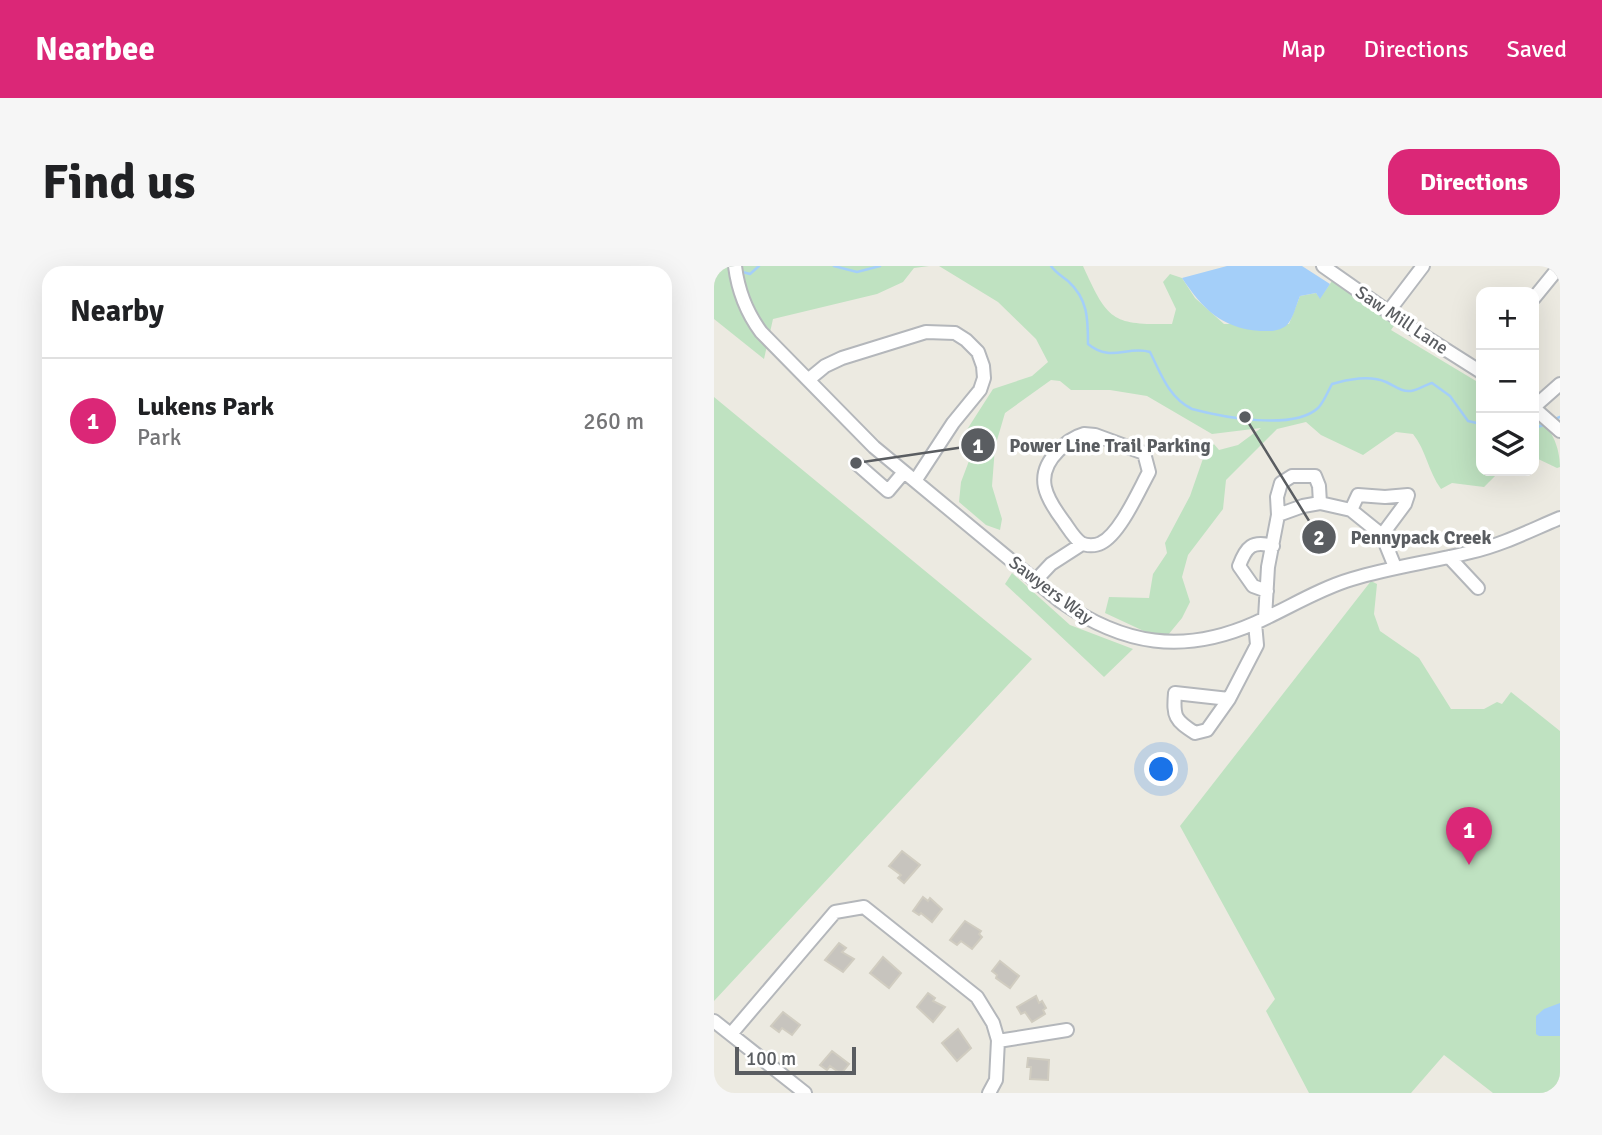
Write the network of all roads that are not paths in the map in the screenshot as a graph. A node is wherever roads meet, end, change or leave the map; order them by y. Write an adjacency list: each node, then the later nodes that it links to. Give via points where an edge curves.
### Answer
1 (734, 266): 8 (street, Sawyers Way, via 751,317)
2 (1323, 266): 6 (street, Saw Mill Lane)
3 (1423, 266): 6 (street)
4 (1560, 266): 5 (street)
5 (1539, 292)
6 (1388, 312): 7 (street, Saw Mill Lane)
7 (1476, 366)
8 (808, 380): 14 (street, Sawyers Way); 15 (street, via 842,358 926,332 955,333 967,340 983,366 980,390)
9 (1560, 384): 10 (street)
10 (1539, 403)
11 (1539, 411): 12 (street)
12 (1560, 430)
13 (856, 463): 14 (street, via 888,491)
14 (904, 472): 15 (street, Sawyers Way)
15 (915, 481): 25 (street, Sawyers Way)
16 (1320, 503): 17 (street); 18 (street); 18 (street, via 1315,476 1292,476 1281,483)
17 (1351, 510): 20 (street); 20 (street, via 1358,495 1408,495)
18 (1278, 515): 22 (street)
19 (1560, 518): 23 (street, Sawyers Way, via 1473,552)
20 (1382, 535): 24 (street)
21 (1082, 544): 21 (street, via 1101,544 1128,512 1149,472 1144,453 1084,434 1066,442 1048,462 1046,492); 25 (street)
22 (1273, 547): 27 (street); 27 (street, via 1261,543 1250,547 1238,566 1252,586)
23 (1449, 556): 24 (street, Sawyers Way); 26 (street)
24 (1395, 567): 28 (street, Sawyers Way, via 1344,582)
25 (1035, 580): 28 (street, Sawyers Way, via 1086,620 1132,638 1200,640)
26 (1478, 588)
27 (1267, 591): 28 (street)
28 (1260, 621): 29 (street, via 1257,645)
29 (1228, 699): 29 (street, via 1207,730 1195,733 1179,722 1173,711 1175,693)
30 (714, 1021): 32 (street)
31 (1067, 1030): 33 (street)
32 (731, 1034): 33 (street, via 835,912 864,907 977,996); 34 (street)
33 (998, 1041): 35 (street, via 996,1080)
34 (805, 1093)
35 (989, 1093)

